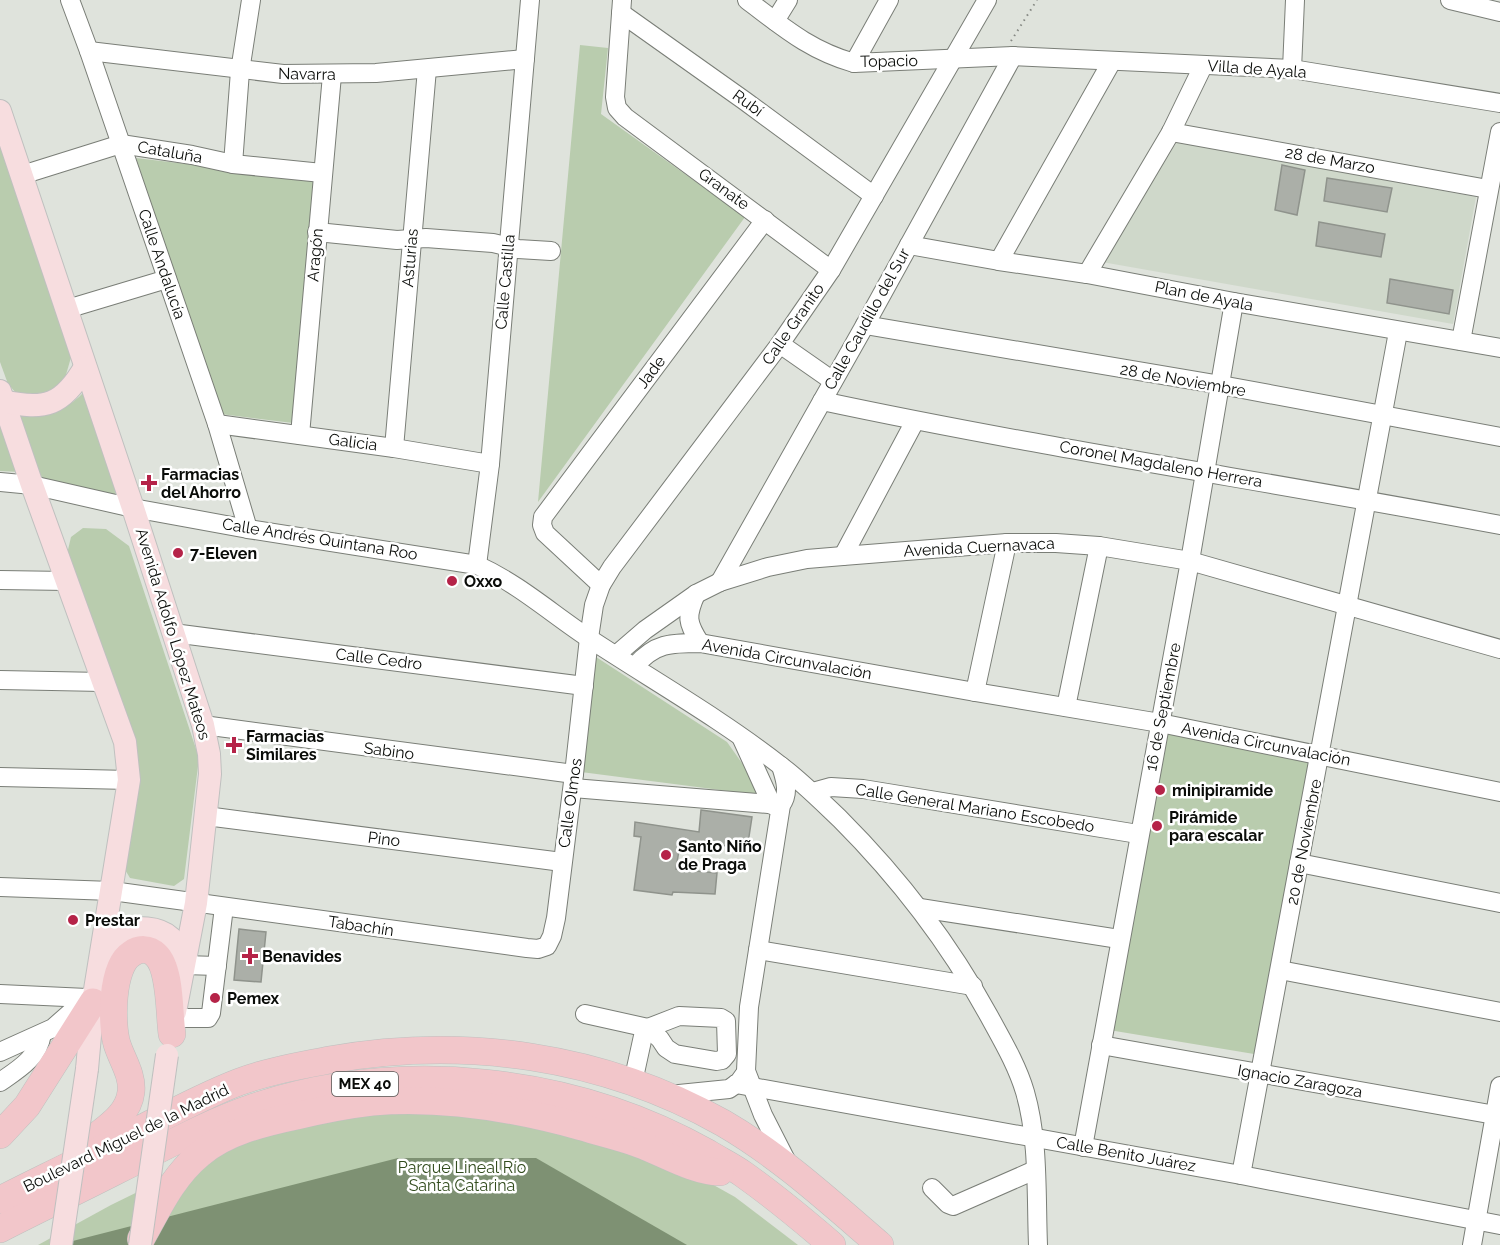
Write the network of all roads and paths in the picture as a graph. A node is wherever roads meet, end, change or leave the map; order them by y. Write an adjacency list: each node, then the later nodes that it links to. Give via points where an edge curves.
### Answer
1 (70, 0): 14 (street, Calle Andalucía)
2 (251, 0): 23 (street)
3 (531, 0): 16 (street, Calle Castilla)
4 (747, 0): 13 (street, Topacio)
5 (788, 0): 13 (street)
6 (890, 0): 19 (street)
7 (987, 0): 17 (street, Calle Granito)
8 (1037, 0): 15 (path)
9 (1295, 0): 22 (street)
10 (1450, 0): 12 (street)
11 (621, 7): 34 (street, Rubí); 35 (street, Granate, via 617,108)
12 (1500, 12)
13 (775, 21): 19 (street, Topacio, via 810,46)
14 (89, 51): 23 (street, Navarra); 29 (street, Calle Andalucía)
15 (1007, 56): 17 (street, Topacio); 18 (street, Villa de Ayala); 38 (street, Calle Caudillo del Sur)
16 (525, 59): 21 (street, Navarra); 39 (street, Calle Castilla)
17 (952, 60): 19 (street, Topacio); 34 (street, Calle Granito)
18 (1112, 61): 20 (street, Villa de Ayala); 41 (street)
19 (854, 63)
20 (1203, 66): 22 (street, Villa de Ayala); 27 (street)
21 (427, 69): 24 (street, Navarra); 37 (street, Asturias)
22 (1292, 69): 25 (street, Villa de Ayala)
23 (240, 71): 24 (street, Navarra); 30 (street)
24 (332, 75): 31 (street, Aragón)
25 (1500, 103)
26 (0, 111): 32 (main road, Avenida Adolfo López Mateos)
27 (1171, 132): 33 (street, 28 de Marzo); 43 (street)
28 (1500, 132): 33 (street)
29 (122, 144): 30 (street, Cataluña); 32 (street, Cataluña); 44 (street, Calle Andalucía)
30 (233, 164): 31 (street, Cataluña)
31 (322, 172): 36 (street, Aragón)
32 (22, 175): 46 (main road, Avenida Adolfo López Mateos)
33 (1488, 189): 49 (street)
34 (873, 196): 42 (street, Calle Granito)
35 (765, 220): 42 (street, Granate); 79 (street, Jade, via 543,517 545,533)
36 (317, 232): 37 (street); 60 (street, Aragón)
37 (412, 238): 39 (street); 62 (street, Asturias)
38 (909, 244): 41 (street, Plan de Ayala); 47 (street, Calle Caudillo del Sur)
39 (508, 245): 40 (street); 63 (street, Calle Castilla)
40 (551, 251)
41 (999, 261): 43 (street, Plan de Ayala)
42 (831, 270): 50 (street, Calle Granito)
43 (1087, 274): 45 (street, Plan de Ayala)
44 (166, 279): 46 (street); 59 (street, Calle Andalucía)
45 (1233, 302): 48 (street, Plan de Ayala); 54 (street, 16 de Septiembre)
46 (68, 309): 52 (main road, Avenida Adolfo López Mateos)
47 (865, 325): 53 (street, Calle Caudillo del Sur); 54 (street, 28 de Noviembre)
48 (1398, 332): 49 (street, Plan de Ayala); 57 (street, 20 de Noviembre)
49 (1461, 341): 51 (street, Plan de Ayala)
50 (780, 344): 53 (street); 79 (street, Calle Granito)
51 (1500, 348)
52 (85, 367): 55 (main road, via 75,385 55,401 24,406); 68 (main road, Avenida Adolfo López Mateos)
53 (833, 381): 56 (street, Calle Caudillo del Sur)
54 (1221, 385): 57 (street, 28 de Noviembre); 64 (street, 16 de Septiembre)
55 (2, 396): 66 (main road)
56 (822, 401): 58 (street, Coronel Magdaleno Herrera); 78 (street, Calle Caudillo del Sur)
57 (1382, 416): 61 (street, 28 de Noviembre); 67 (street, 20 de Noviembre)
58 (915, 421): 64 (street, Coronel Magdaleno Herrera); 73 (street)
59 (217, 424): 60 (street, Galicia); 70 (street, Calle Andalucía)
60 (300, 435): 62 (street, Galicia)
61 (1500, 437)
62 (394, 448): 63 (street, Galicia)
63 (490, 464): 75 (street, Calle Castilla)
64 (1205, 472): 67 (street, Coronel Magdaleno Herrera); 74 (street, 16 de Septiembre)
65 (0, 482): 66 (street, Calle Andrés Quintana Roo)
66 (32, 485): 68 (street, Calle Andrés Quintana Roo); 77 (main road)
67 (1368, 500): 69 (street, Coronel Magdaleno Herrera); 81 (street, 20 de Noviembre)
68 (133, 508): 70 (street, Calle Andrés Quintana Roo); 82 (main road, Avenida Adolfo López Mateos)
69 (1500, 525)
70 (248, 529): 75 (street, Calle Andrés Quintana Roo)
71 (1007, 543): 72 (street, Avenida Cuernavaca); 73 (street, Avenida Cuernavaca); 91 (street)
72 (1099, 546): 74 (street, Avenida Cuernavaca); 92 (street)
73 (843, 556): 78 (street, Avenida Cuernavaca, via 768,567)
74 (1190, 561): 81 (street, Avenida Cuernavaca); 93 (street, 16 de Septiembre)
75 (477, 564): 83 (street, Calle Andrés Quintana Roo, via 525,591)
76 (0, 580): 77 (street)
77 (68, 581): 89 (main road)
78 (720, 582): 80 (street, Avenida Cuernavaca)
79 (601, 585): 83 (street, Calle Granito)
80 (696, 594): 84 (street, via 688,611 691,630); 86 (street, Avenida Cuernavaca)
81 (1348, 606): 85 (street, Avenida Cuernavaca); 96 (street, 20 de Noviembre)
82 (173, 633): 90 (street, Calle Cedro); 94 (main road, Avenida Adolfo López Mateos)
83 (589, 638): 86 (street, Calle Andrés Quintana Roo); 90 (street, Calle Olmos)
84 (700, 643): 87 (street, Avenida Circunvalación, via 658,647); 91 (street, Avenida Circunvalación)
85 (1500, 648)
86 (616, 655): 87 (street, Calle Andrés Quintana Roo)
87 (634, 666): 95 (street)
88 (0, 680): 89 (street)
89 (103, 682): 99 (main road, via 125,742)
90 (584, 686): 100 (street, Calle Olmos)
91 (975, 693): 92 (street, Avenida Circunvalación)
92 (1066, 708): 93 (street, Avenida Circunvalación)
93 (1160, 723): 96 (street, Avenida Circunvalación); 105 (street, 16 de Septiembre)
94 (203, 725): 100 (street, Sabino); 104 (main road, Avenida Adolfo López Mateos, via 210,774)
95 (741, 738): 97 (street); 103 (street)
96 (1320, 755): 102 (street, Avenida Circunvalación); 107 (street, 20 de Noviembre)
97 (781, 766): 101 (street); 103 (street, via 787,787 784,802)
98 (0, 777): 99 (street)
99 (129, 780): 109 (main road)
100 (574, 781): 103 (street, Sabino); 106 (street, Calle Olmos)
101 (813, 792): 105 (street, Calle General Mariano Escobedo, via 863,789); 113 (street)
102 (1500, 792)
103 (776, 805): 116 (street)
104 (206, 816): 106 (street, Pino); 110 (main road, Avenida Adolfo López Mateos)
105 (1138, 834): 114 (street, 16 de Septiembre)
106 (562, 862): 115 (street, Calle Olmos, via 552,936 547,946)
107 (1299, 863): 111 (street); 120 (street, 20 de Noviembre)
108 (0, 887): 109 (street, Tabachín)
109 (112, 891): 110 (street, Tabachín); 117 (main road)
110 (196, 903): 112 (street, Tabachín); 118 (main road, Avenida Adolfo López Mateos)
111 (1500, 903)
112 (224, 907): 115 (street, Tabachín); 119 (street)
113 (920, 908): 114 (street); 121 (street)
114 (1119, 939): 128 (street, 16 de Septiembre)
115 (527, 948)
116 (758, 950): 121 (street); 131 (street, via 749,1007)
117 (102, 952): 118 (main road, via 123,933 148,929 171,939); 123 (main road)
118 (184, 961): 119 (street); 127 (main road, Avenida Adolfo López Mateos)
119 (217, 966): 127 (street, via 208,1018)
120 (1280, 970): 124 (street); 130 (street, 20 de Noviembre)
121 (973, 986): 138 (street, via 1024,1089)
122 (0, 994): 123 (street)
123 (91, 999): 126 (street); 137 (highway, via 27,1106); 152 (main road, bridge, via 87,1069)
124 (1500, 1012)
125 (585, 1014): 133 (street, via 648,1028)
126 (42, 1034): 129 (street); 132 (street, via 41,1044 29,1062)
127 (171, 1036): 140 (highway, via 163,964 151,952 135,951 121,965 114,1004 117,1044 131,1085 129,1099 118,1118); 150 (main road, Avenida Adolfo López Mateos, bridge)
128 (1101, 1045): 130 (street, Ignacio Zaragoza); 139 (street, 16 de Septiembre)
129 (0, 1052)
130 (1259, 1073): 136 (street, Ignacio Zaragoza); 144 (street, 20 de Noviembre)
131 (745, 1080): 135 (street, via 729,1089); 138 (street, Calle Benito Juárez); 142 (street)
132 (0, 1082)
133 (633, 1082): 135 (highway, Boulevard Miguel de la Madrid / MEX 40); 140 (highway, Boulevard Miguel de la Madrid / MEX 40, via 549,1059 496,1051 452,1048 343,1058 241,1081)
134 (1500, 1086): 136 (street)
135 (665, 1095): 142 (highway, Boulevard Miguel de la Madrid / MEX 40, via 722,1123)
136 (1497, 1116): 147 (street)
137 (0, 1135)
138 (1033, 1138): 139 (street, Calle Benito Juárez); 141 (street)
139 (1083, 1147): 144 (street, Calle Benito Juárez)
140 (64, 1167): 146 (highway, Boulevard Miguel de la Madrid / MEX 40)
141 (1035, 1170): 145 (street, via 953,1206); 151 (street)
142 (793, 1172): 154 (highway, Boulevard Miguel de la Madrid / MEX 40)
143 (742, 1173): 149 (highway, Boulevard Miguel de la Madrid / MEX 40, via 658,1127 565,1097 463,1082 351,1085 302,1094 208,1124); 150 (highway, via 714,1172 638,1143 541,1116 472,1104 394,1101 334,1107 269,1122 210,1146 171,1185); 153 (highway, Boulevard Miguel de la Madrid / MEX 40)
144 (1241, 1175): 147 (street, Calle Benito Juárez)
145 (932, 1188)
146 (0, 1200)
147 (1476, 1220): 148 (street, Calle Benito Juárez); 155 (street)
148 (1500, 1225)
149 (0, 1229)
150 (140, 1242)
151 (1042, 1244)
152 (61, 1245)
153 (832, 1245)
154 (880, 1245)
155 (1472, 1245)

